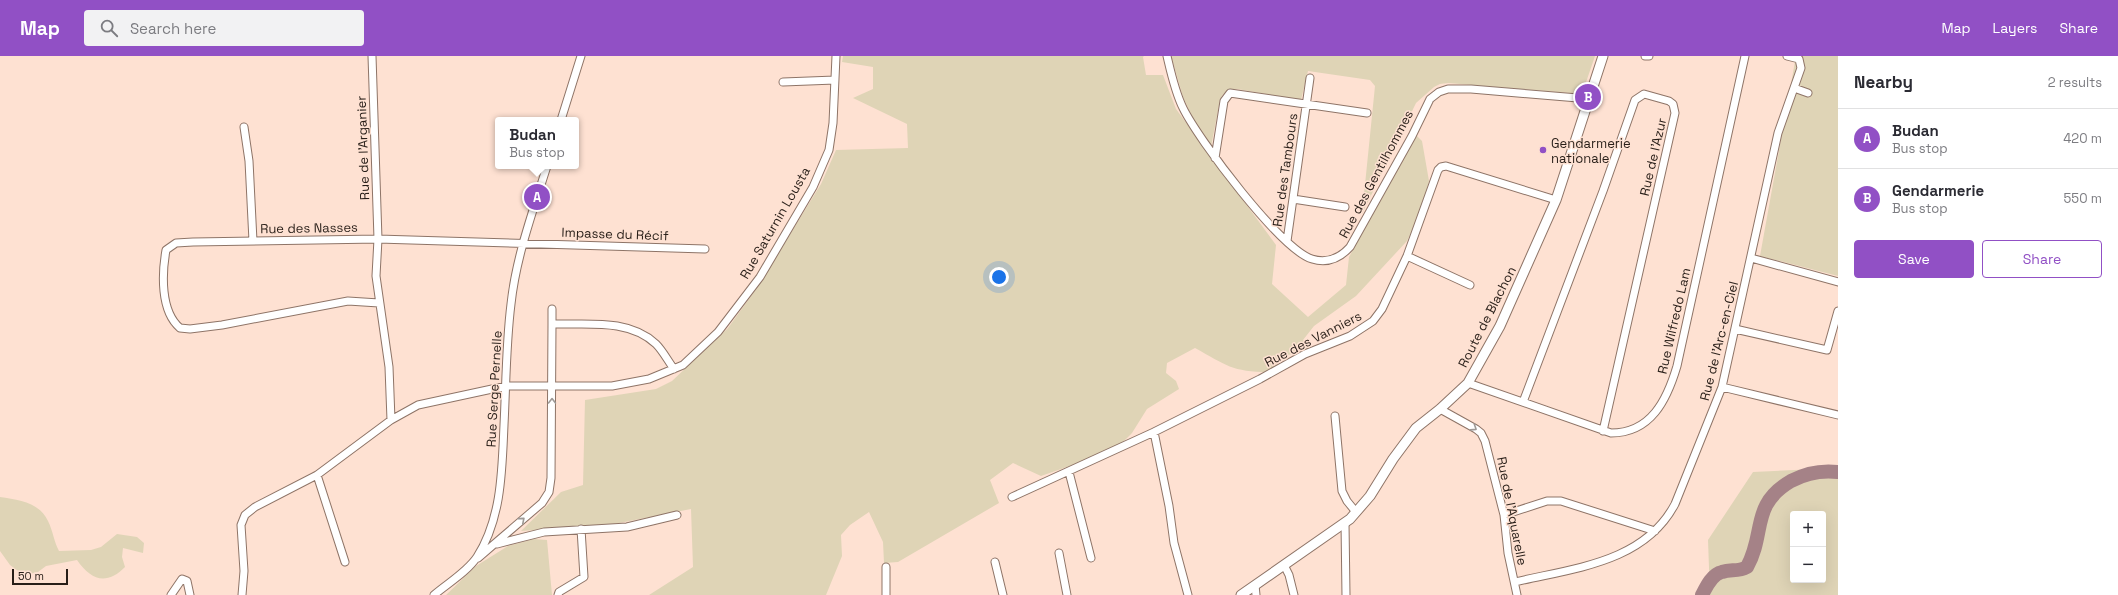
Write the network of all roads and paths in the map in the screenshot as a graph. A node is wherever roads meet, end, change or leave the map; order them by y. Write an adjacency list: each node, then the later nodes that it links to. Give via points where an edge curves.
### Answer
1 (372, 56): 25 (street, Rue de l'Arganier)
2 (580, 56): 18 (street)
3 (836, 56): 11 (street, Rue Saturnin Lousta)
4 (1167, 56): 20 (street, Rue des Gentilhommes, via 1182,107)
5 (1603, 56): 15 (street, Route de Blachon)
6 (1644, 56): 7 (street)
7 (1649, 56)
8 (1745, 56): 49 (street, Rue Wilfredo Lam, via 1674,378 1663,402 1642,425 1627,432)
9 (1787, 56): 13 (street, Rue de l'Arc-en-Ciel, via 1798,59 1801,63)
10 (1310, 78): 16 (street)
11 (835, 80): 12 (street); 39 (street, Rue Saturnin Lousta, via 829,150 813,187 760,277 718,332 690,359)
12 (782, 82)
13 (1794, 88): 14 (street); 31 (street, Rue de l'Arc-en-Ciel, via 1778,133)
14 (1808, 93)
15 (1590, 99): 23 (street, Route de Blachon); 27 (street, Rue des Gentilhommes, via 1454,88 1439,92 1426,106 1412,136 1346,251 1335,259 1320,261 1306,257)
16 (1307, 104): 17 (street); 20 (street, Rue des Tambours, via 1237,93 1228,94 1224,101); 22 (street, Rue des Tambours)
17 (1367, 113)
18 (562, 117)
19 (244, 127): 26 (street, via 249,161)
20 (1214, 158): 27 (street, Rue des Gentilhommes)
21 (546, 169): 28 (street, Rue Serge Pernelle)
22 (1293, 199): 24 (street); 27 (street, Rue des Tambours)
23 (1556, 200): 30 (street, Rue des Vanniers, via 1446,166 1441,167); 40 (street, Route de Blachon, via 1500,326)
24 (1345, 207)
25 (378, 239): 26 (street, Rue des Nasses); 28 (street, Rue des Nasses); 34 (street, Rue de l'Arganier, via 376,276)
26 (253, 241): 34 (street, Rue des Nasses, via 176,243 166,250 163,267 164,292 172,317 180,328 190,329 348,301)
27 (1287, 241)
28 (524, 242): 29 (street, Impasse du Récif); 41 (street, Rue Serge Pernelle, via 511,302)
29 (705, 249)
30 (1407, 256): 33 (street); 50 (street, Rue des Vanniers, via 1382,309 1367,326 1333,344 1305,354)
31 (1751, 258): 32 (street); 38 (street, Rue de l'Arc-en-Ciel)
32 (1838, 282)
33 (1470, 285)
34 (379, 303): 48 (street, Rue de l'Arganier, via 389,367)
35 (552, 308): 37 (street)
36 (1838, 311): 38 (street, via 1827,350)
37 (552, 324): 39 (street, via 631,329 656,344); 42 (street)
38 (1735, 329): 43 (street, Rue de l'Arc-en-Ciel)
39 (674, 369): 42 (street, Rue Saturnin Lousta, via 649,379 621,385)
40 (1468, 384): 44 (street, Rue Wilfredo Lam); 45 (street, Route de Blachon)
41 (506, 386): 42 (street, Rue Saturnin Lousta); 48 (street, Rue Saturnin Lousta, via 418,405); 65 (street, Rue Serge Pernelle, via 499,495 486,538)
42 (552, 386): 60 (street, one-way to 42, via 537,508 549,492)
43 (1722, 387): 46 (street); 59 (street, Rue de l'Arc-en-Ciel, via 1670,515)
44 (1523, 402): 49 (street, Rue Wilfredo Lam); 49 (street, Rue de l'Azur, via 1635,100 1644,94 1669,101 1673,104 1675,113)
45 (1440, 409): 54 (street, Route de Blachon, via 1416,428 1392,459 1370,496); 56 (street, Rue de l'Aquarelle, one-way to 56, via 1471,426 1483,436)
46 (1838, 415)
47 (1335, 416): 54 (street, via 1342,492)
48 (390, 420): 52 (street, Rue Saturnin Lousta)
49 (1603, 431)
50 (1154, 432): 51 (street, Rue des Vanniers); 78 (street, via 1170,506 1173,539)
51 (1069, 472): 53 (street, Rue des Vanniers); 62 (street)
52 (318, 475): 63 (street); 72 (street, Rue Saturnin Lousta, via 255,507 245,515 240,530 244,570)
53 (1012, 497)
54 (1356, 512): 57 (street, Route de Blachon)
55 (677, 515): 58 (street, via 627,527)
56 (1504, 515): 59 (street, via 1547,501 1561,501); 68 (street, Rue de l'Aquarelle, via 1508,553)
57 (1345, 523): 66 (street, Route de Blachon); 82 (street)
58 (581, 529): 60 (street, via 544,532); 74 (street, via 584,577)
59 (1655, 531): 68 (street, Rue de l'Arc-en-Ciel, via 1640,545 1619,555 1585,566)
60 (493, 546): 65 (street)
61 (1059, 553): 77 (street)
62 (1091, 558)
63 (346, 562)
64 (995, 562): 76 (street)
65 (472, 564): 73 (street, Rue Serge Pernelle)
66 (1284, 565): 69 (street, Route de Blachon); 81 (street)
67 (886, 567): 75 (street)
68 (1515, 582): 83 (street, Rue de l'Aquarelle)
69 (1255, 585): 79 (street, Route de Blachon); 80 (street)
70 (170, 595): 71 (street, via 182,579 187,581)
71 (190, 595)
72 (242, 595)
73 (434, 595)
74 (558, 595)
75 (886, 595)
76 (1003, 595)
77 (1067, 595)
78 (1188, 595)
79 (1241, 595)
80 (1256, 595)
81 (1294, 595)
82 (1346, 595)
83 (1517, 595)

